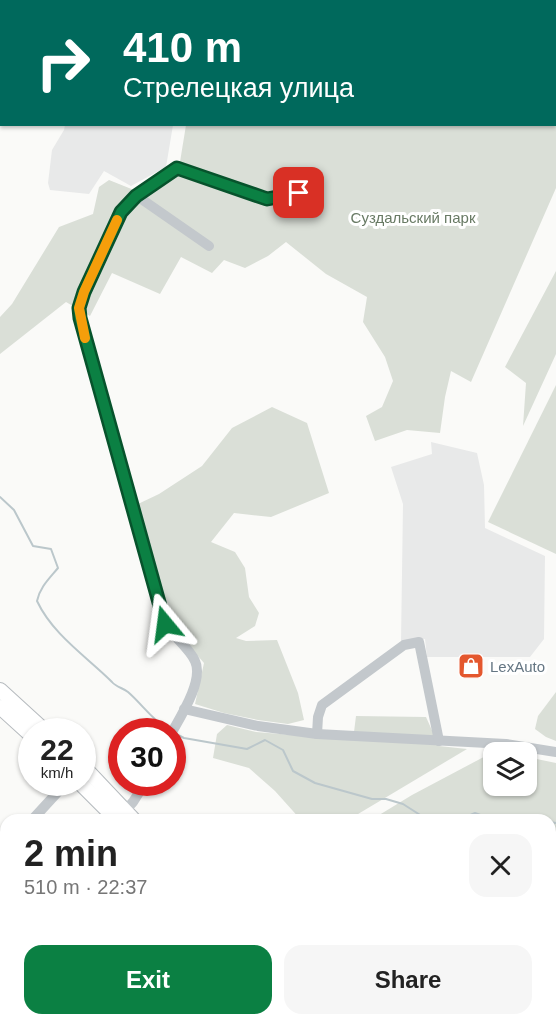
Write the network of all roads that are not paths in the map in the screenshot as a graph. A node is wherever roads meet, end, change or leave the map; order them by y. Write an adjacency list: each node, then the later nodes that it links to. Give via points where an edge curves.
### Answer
1 (315, 189): 2 (street, via 267,199 177,168)
2 (136, 196): 3 (street); 6 (street, via 121,212 79,308 165,624 195,660 191,696)
3 (209, 246)
4 (0, 690): 7 (main road)
5 (0, 707): 9 (main road)
6 (184, 709): 8 (street); 10 (street, via 258,726)
7 (31, 718)
8 (180, 718)
9 (18, 723)
10 (317, 734): 11 (street); 11 (street, via 322,705 404,645 419,642)
11 (439, 741): 12 (street, via 506,744)
12 (556, 752)
13 (96, 783): 19 (main road)
14 (54, 796): 17 (street)
15 (96, 796): 18 (main road)
16 (137, 796): 20 (street)
17 (38, 814)
18 (118, 814)
19 (120, 814)
20 (126, 814)

